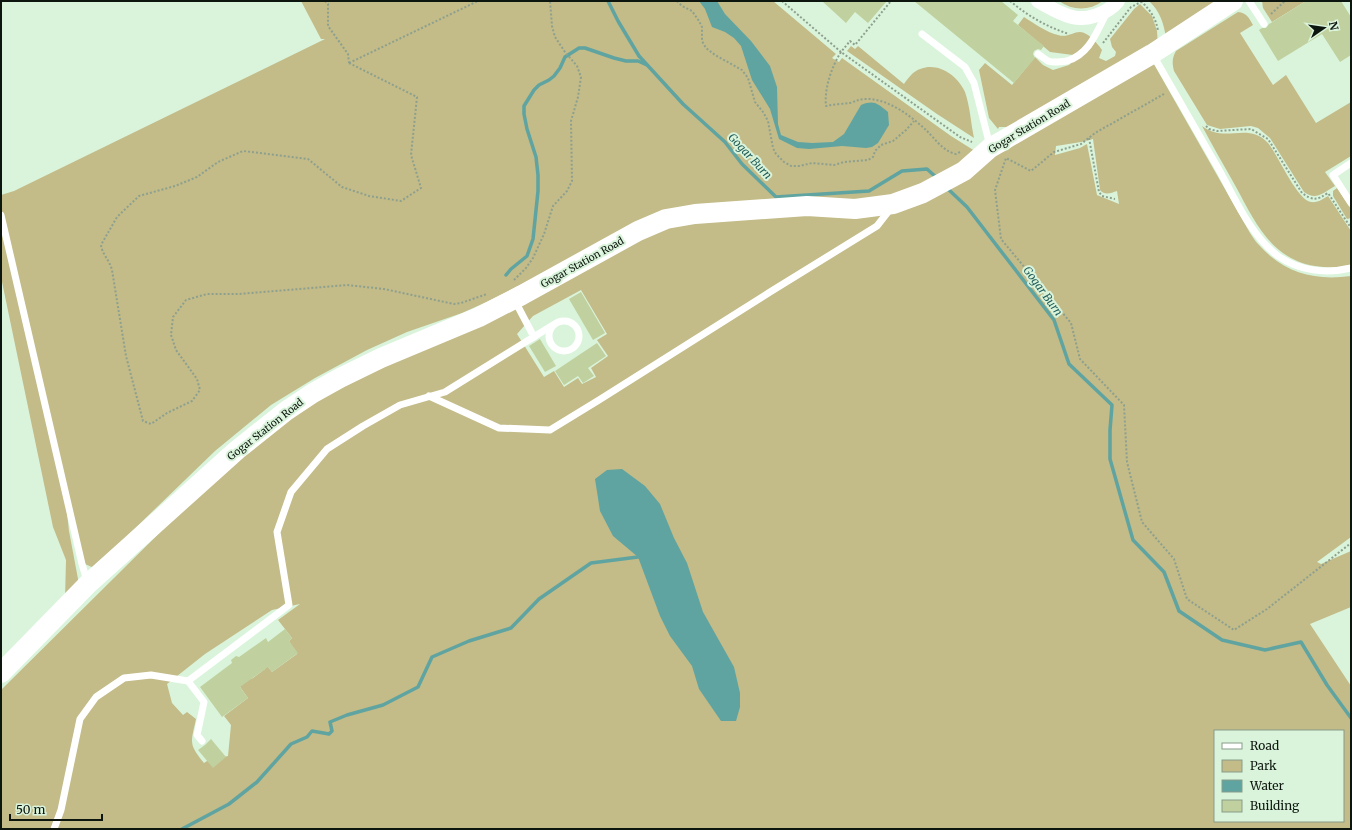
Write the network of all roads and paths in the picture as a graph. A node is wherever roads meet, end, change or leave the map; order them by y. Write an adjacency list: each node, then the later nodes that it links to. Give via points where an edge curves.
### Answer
1 (325, 1): 15 (path)
2 (331, 1): 15 (path)
3 (478, 1): 25 (path)
4 (550, 1): 40 (path, via 555,37 577,66 581,77 571,121 572,177 570,186 553,206 533,258)
5 (677, 1): 27 (path, via 692,11 699,21 702,27 702,41 706,48 745,74 755,102 768,121 773,148 776,154 791,166 812,163 834,165 868,160 881,145 894,141)
6 (782, 1): 23 (path)
7 (891, 1): 23 (path, via 856,45 850,41)
8 (1010, 1): 20 (path, via 1033,18)
9 (1118, 1): 16 (street)
10 (1140, 1): 21 (path, via 1131,7); 22 (path, via 1155,18)
11 (1234, 1): 22 (street, Gogar Station Road)
12 (1249, 1): 18 (lane)
13 (1285, 1): 17 (path)
14 (1044, 3): 16 (street, via 1074,18)
15 (328, 4): 25 (path, via 328,26 348,54)
16 (1107, 11): 24 (lane, via 1084,52 1062,62 1048,61)
17 (1270, 14)
18 (1264, 24)
19 (922, 34): 31 (lane, via 965,67 974,83)
20 (1069, 34)
21 (1100, 47)
22 (1156, 51): 28 (lane); 31 (street, Gogar Station Road)
23 (841, 52): 27 (path, via 829,79 826,106 860,99 876,100 894,106); 30 (path, via 960,137 973,143)
24 (1038, 54)
25 (349, 63): 41 (path, via 416,97 411,155 421,188 401,201 369,196 342,187 308,159 243,151 218,162 198,177 146,193 134,200 117,217 102,245 102,250 112,270 126,356 143,421 151,424 155,422 192,401 200,390 197,379 176,350 171,335 173,317 186,300 208,294 246,294 347,286 384,289 454,304)
26 (1165, 93): 29 (path)
27 (914, 121): 32 (path, via 946,149 956,154)
28 (1195, 128): 38 (path, via 1204,124 1209,129 1217,131 1250,129 1268,139 1302,193 1310,198 1320,198 1328,193); 39 (lane, via 1247,218 1266,245 1289,263 1305,268 1324,272)
29 (1089, 138): 34 (path, via 1099,192 1102,196); 45 (path, via 1081,144 1054,152 1031,171 1006,158 995,190 1000,238 1071,322 1080,360 1124,405 1126,462 1142,522 1174,559 1187,600 1234,630 1267,609)
30 (968, 148)
31 (990, 148): 36 (street, Gogar Station Road, via 964,171 923,193)
32 (964, 151)
33 (1351, 163): 35 (lane, via 1333,175)
34 (1115, 199)
35 (1351, 203)
36 (893, 204): 40 (street, Gogar Station Road, via 855,209 807,206 695,214 666,220); 44 (lane, via 877,226 550,430 499,428)
37 (1, 215): 46 (lane)
38 (1351, 228)
39 (1351, 268)
40 (512, 291): 43 (lane); 46 (street, Gogar Station Road, via 479,317 346,375 286,411 237,450)
41 (487, 294)
42 (553, 325): 42 (lane, via 561,321 574,325 579,333 576,346 565,352 553,348 548,336); 43 (lane)
43 (534, 337): 44 (lane, via 444,392)
44 (429, 396): 48 (lane, via 400,405 328,449 291,492 277,532 289,605)
45 (1351, 543)
46 (88, 584): 47 (street, Gogar Station Road)
47 (1, 673)
48 (188, 681): 49 (lane, via 204,702 197,735); 50 (lane, via 151,675 124,678 96,697 80,719)
49 (202, 741)
50 (54, 829)

